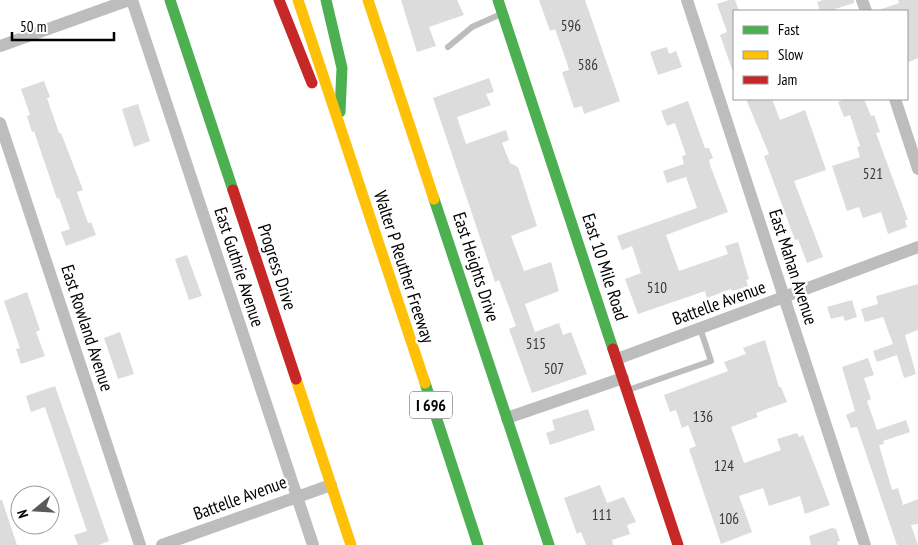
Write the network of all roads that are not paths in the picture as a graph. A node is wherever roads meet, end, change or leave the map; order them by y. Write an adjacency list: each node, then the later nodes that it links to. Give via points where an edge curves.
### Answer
1 (131, 0): 10 (street); 25 (street, East Guthrie Avenue)
2 (170, 0): 24 (main road, Progress Drive)
3 (279, 0): 17 (main road)
4 (298, 0): 13 (main road, Walter P Reuther Freeway / I 696)
5 (326, 0): 13 (main road, via 342,68)
6 (368, 0): 23 (main road, East Heights Drive)
7 (498, 0): 9 (main road, East 10 Mile Road)
8 (686, 0): 18 (street, East Mahan Avenue)
9 (503, 14): 11 (lane, via 472,27); 20 (main road, East 10 Mile Road)
10 (0, 46)
11 (448, 47)
12 (895, 100): 15 (street)
13 (339, 122): 17 (main road, Walter P Reuther Freeway / I 696)
14 (0, 123): 26 (street, East Rowland Avenue)
15 (918, 169)
16 (918, 247): 18 (street, Battelle Avenue)
17 (384, 264): 30 (main road, Walter P Reuther Freeway / I 696)
18 (784, 298): 19 (street, Battelle Avenue); 33 (street, East Mahan Avenue)
19 (700, 328): 20 (street, Battelle Avenue); 22 (lane, via 711,361)
20 (617, 359): 21 (main road, East 10 Mile Road)
21 (623, 378): 22 (main road, East 10 Mile Road); 23 (street)
22 (627, 391): 32 (main road, East 10 Mile Road)
23 (507, 418): 31 (main road, East Heights Drive)
24 (331, 485): 25 (street, Battelle Avenue); 29 (main road, Progress Drive)
25 (297, 496): 27 (street, Battelle Avenue); 28 (street, East Guthrie Avenue)
26 (140, 545)
27 (162, 545)
28 (313, 545)
29 (351, 545)
30 (478, 545)
31 (549, 545)
32 (678, 545)
33 (865, 545)

